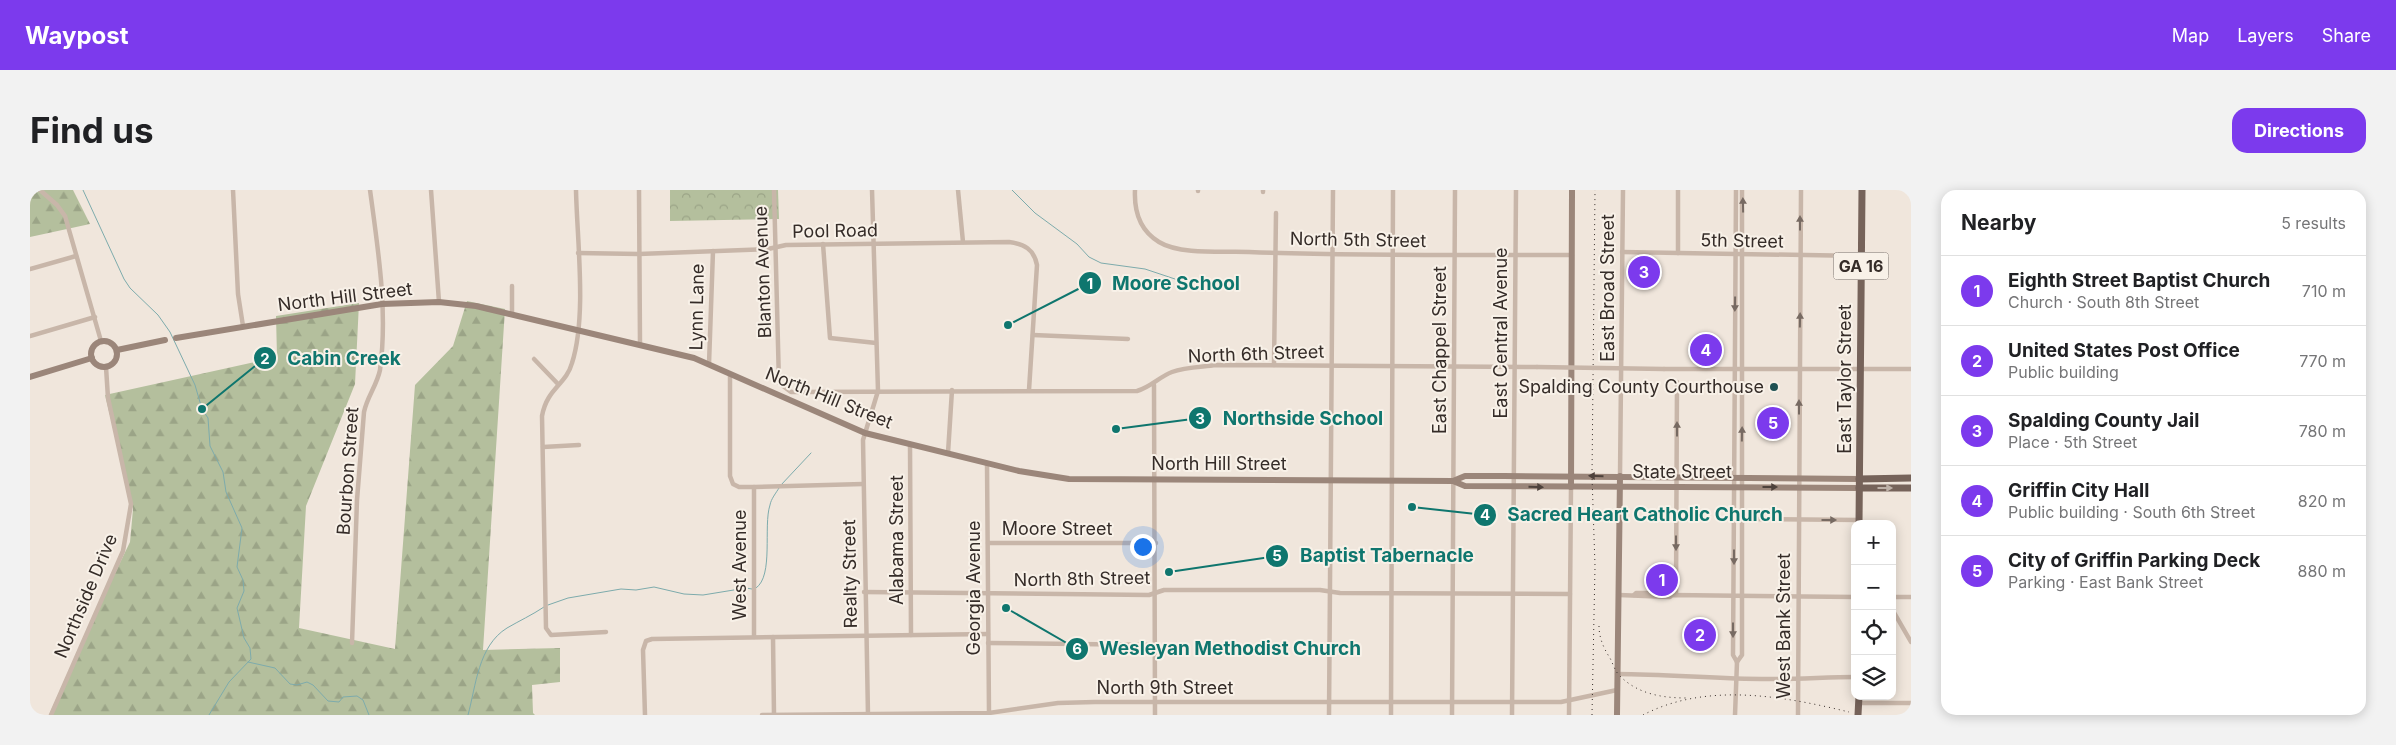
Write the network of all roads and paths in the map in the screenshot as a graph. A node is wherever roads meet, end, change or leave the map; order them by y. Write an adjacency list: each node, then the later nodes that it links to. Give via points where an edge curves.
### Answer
1 (40, 190): 40 (street, via 65,216)
2 (233, 190): 49 (street, via 238,294)
3 (370, 190): 46 (street, Bourbon Street)
4 (431, 190): 45 (street)
5 (576, 190): 29 (street)
6 (639, 190): 32 (street)
7 (774, 190): 26 (street, Blanton Avenue)
8 (872, 190): 25 (street, Realty Street)
9 (958, 190): 23 (street)
10 (1134, 190): 30 (street, North 5th Street, via 1136,214 1148,233 1159,242 1184,249)
11 (1333, 190): 34 (street)
12 (1393, 190): 35 (street)
13 (1455, 190): 33 (street, East Chappel Street)
14 (1516, 190): 36 (street, East Central Avenue)
15 (1572, 190): 37 (street)
16 (1623, 190): 28 (street, East Broad Street)
17 (1678, 190): 31 (street)
18 (1736, 190): 38 (street)
19 (1742, 190): 39 (street, one-way to 19)
20 (1800, 190): 41 (street, West Bank Street, one-way to 20)
21 (1862, 190): 42 (main road, East Taylor Street / GA 16)
22 (1276, 213): 30 (street)
23 (963, 242): 25 (street, Pool Road); 51 (street, Pool Road, via 1020,243 1030,249 1037,265)
24 (823, 244): 25 (street, Pool Road); 26 (street, Pool Road); 57 (street, via 830,338)
25 (873, 244): 57 (street, Realty Street)
26 (776, 247): 27 (street, Pool Road); 77 (street, Blanton Avenue)
27 (712, 251): 32 (street, Pool Road); 62 (street, Lynn Lane)
28 (1622, 252): 31 (street, 5th Street); 91 (street, East Broad Street)
29 (578, 253): 32 (street, Pool Road); 50 (street)
30 (1275, 253): 34 (street, North 5th Street); 63 (street)
31 (1678, 253): 38 (street, 5th Street)
32 (639, 254): 58 (street)
33 (1455, 254): 35 (street, North 5th Street); 36 (street, North 5th Street); 66 (street, East Chappel Street)
34 (1332, 255): 35 (street, North 5th Street); 64 (street)
35 (1393, 255): 65 (street)
36 (1515, 255): 37 (street, North 5th Street); 68 (street, East Central Avenue)
37 (1572, 255): 90 (street)
38 (1735, 255): 39 (street, 5th Street); 69 (street, one-way to 69)
39 (1743, 255): 41 (street, 5th Street); 70 (street)
40 (76, 256): 43 (street); 48 (street)
41 (1800, 256): 42 (street, 5th Street); 71 (street, West Bank Street, one-way to 41)
42 (1861, 256): 72 (main road, East Taylor Street / GA 16)
43 (30, 269)
44 (512, 286): 47 (street)
45 (439, 302): 46 (street, North Hill Street); 47 (street, North Hill Street)
46 (382, 304): 49 (street, North Hill Street); 144 (street, Bourbon Street, via 380,368 366,400 360,451)
47 (512, 314): 50 (street, North Hill Street)
48 (95, 317): 52 (street); 56 (street)
49 (243, 326): 53 (street, North Hill Street)
50 (579, 330): 58 (street, North Hill Street); 78 (street, via 572,365)
51 (1033, 335): 54 (street); 81 (street)
52 (30, 336)
53 (176, 338): 55 (street, North Hill Street)
54 (1128, 339)
55 (165, 340): 59 (street, North Hill Street)
56 (101, 341): 59 (street, via 109,342); 60 (street, via 94,346)
57 (876, 342): 82 (street, Realty Street)
58 (640, 344): 62 (street, North Hill Street)
59 (117, 350): 67 (street, via 116,361)
60 (92, 358): 67 (street, via 97,365); 75 (street)
61 (534, 360): 78 (street)
62 (709, 364): 74 (street, North Hill Street)
63 (1274, 365): 64 (street, North 6th Street); 79 (street, North 6th Street, via 1174,371)
64 (1332, 365): 65 (street, North 6th Street); 99 (street)
65 (1393, 366): 66 (street, North 6th Street); 100 (street)
66 (1454, 366): 68 (street, North 6th Street); 101 (street, East Chappel Street)
67 (106, 367): 163 (street, Northside Drive, via 108,398 131,504 127,534 123,550)
68 (1514, 367): 69 (street, North 6th Street, bridge); 89 (street, East Central Avenue)
69 (1734, 368): 70 (street, North 6th Street); 93 (street)
70 (1743, 368): 71 (street, North 6th Street); 94 (street, one-way to 70)
71 (1799, 369): 72 (street, North 6th Street); 95 (street, West Bank Street, one-way to 71)
72 (1860, 369): 73 (street, North 6th Street); 98 (main road, East Taylor Street / GA 16)
73 (1911, 370)
74 (730, 374): 83 (street, North Hill Street); 104 (street, via 730,476 733,484 739,487)
75 (30, 377)
76 (1677, 382): 92 (street, one-way to 76)
77 (780, 383): 82 (street, North 6th Street, via 791,392)
78 (558, 384): 86 (street, via 544,403)
79 (1154, 384): 81 (street, North 6th Street, via 1137,391); 97 (street)
80 (952, 390): 81 (street, North 6th Street); 82 (street, North 6th Street); 87 (street)
81 (1029, 390)
82 (878, 391): 83 (street, Realty Street)
83 (865, 432): 84 (street, North Hill Street); 102 (street, Realty Street)
84 (910, 444): 87 (street, North Hill Street); 122 (street, Alabama Street)
85 (579, 446): 86 (street)
86 (543, 447): 137 (street, via 546,628 551,635)
87 (948, 453): 88 (street, North Hill Street)
88 (987, 463): 97 (street, North Hill Street, via 1069,479); 117 (street, Georgia Avenue)
89 (1514, 476): 90 (street, North Hill Street); 101 (street, North Hill Street, via 1465,476); 103 (street, East Central Avenue)
90 (1571, 476): 91 (street, North Hill Street, one-way to 90); 105 (street)
91 (1620, 476): 92 (street, North Hill Street); 106 (street)
92 (1677, 477): 93 (street, North Hill Street); 107 (street)
93 (1733, 477): 94 (street, North Hill Street); 108 (street)
94 (1742, 477): 95 (street, North Hill Street); 109 (street)
95 (1799, 478): 98 (street, North Hill Street); 110 (street, West Bank Street)
96 (1911, 478): 98 (main road)
97 (1155, 479): 99 (street, North Hill Street); 118 (street)
98 (1859, 479): 111 (main road, East Taylor Street)
99 (1330, 480): 100 (street, North Hill Street); 121 (street)
100 (1392, 481): 101 (street, North Hill Street); 124 (street)
101 (1453, 481): 103 (street, State Street, via 1465,486); 125 (street, East Chappel Street)
102 (863, 484): 104 (street); 119 (street, Realty Street)
103 (1514, 486): 105 (street, State Street, one-way to 105); 126 (street, East Central Avenue)
104 (754, 487): 141 (street, West Avenue)
105 (1571, 487): 106 (street, State Street); 127 (street)
106 (1620, 487): 107 (street, State Street); 128 (street)
107 (1677, 487): 108 (street, State Street); 129 (street, one-way to 129)
108 (1733, 487): 109 (street, State Street); 130 (street, one-way to 130)
109 (1742, 487): 110 (street, State Street, one-way to 110); 113 (street)
110 (1799, 488): 111 (street, State Street); 114 (street, West Bank Street)
111 (1859, 488): 112 (main road, State Street, one-way to 112); 115 (main road, East Taylor Street)
112 (1911, 488)
113 (1742, 519): 114 (street); 131 (street)
114 (1798, 520): 116 (street, one-way to 116); 132 (street, West Bank Street)
115 (1859, 520)
116 (1851, 522)
117 (988, 543): 118 (street, Moore Street); 123 (street, Georgia Avenue)
118 (1156, 543): 120 (street)
119 (864, 592): 122 (street, North 8th Street); 140 (street, Realty Street)
120 (1156, 592): 121 (street, North 8th Street); 123 (street, North 8th Street, via 1149,595); 146 (street)
121 (1330, 592): 124 (street, North 8th Street); 156 (street)
122 (911, 593): 123 (street, North 8th Street); 139 (street, Alabama Street)
123 (988, 593): 138 (street, Georgia Avenue)
124 (1391, 593): 125 (street, North 8th Street); 157 (street)
125 (1452, 594): 126 (street, North 8th Street); 158 (street, East Chappel Street)
126 (1513, 594): 127 (street, North 8th Street); 159 (street, East Central Avenue)
127 (1570, 594): 153 (street)
128 (1619, 595): 129 (street); 148 (street)
129 (1674, 595): 130 (street)
130 (1733, 596): 131 (street); 147 (street, one-way to 147, via 1733,655)
131 (1742, 596): 132 (street); 147 (street, via 1742,655)
132 (1798, 597): 133 (street); 151 (street, West Bank Street)
133 (1851, 597)
134 (1896, 597): 135 (street)
135 (1911, 597)
136 (1893, 610): 143 (street)
137 (606, 632)
138 (988, 634): 139 (street, West Avenue); 145 (street, Georgia Avenue)
139 (911, 635): 140 (street, West Avenue)
140 (865, 636): 142 (street, West Avenue); 162 (street, Realty Street)
141 (754, 637): 142 (street, West Avenue); 164 (street, via 652,638 646,641 643,650)
142 (773, 637): 166 (street)
143 (1911, 642)
144 (352, 643)
145 (988, 643): 146 (street); 161 (street, Georgia Avenue)
146 (1156, 645): 155 (street)
147 (1736, 662): 149 (street)
148 (1618, 674): 149 (street); 152 (street)
149 (1736, 677): 151 (street); 174 (street)
150 (1851, 677): 151 (street)
151 (1798, 678): 175 (street, West Bank Street)
152 (1617, 690): 153 (street, North 9th Street); 173 (street)
153 (1569, 700): 159 (street, North 9th Street); 172 (street)
154 (1858, 700): 160 (street); 176 (main road)
155 (1156, 701): 156 (street, North 9th Street); 161 (street, North 9th Street, via 1058,703); 167 (street)
156 (1329, 701): 157 (street, North 9th Street); 168 (street)
157 (1391, 701): 158 (street, North 9th Street); 169 (street)
158 (1452, 701): 159 (street, North 9th Street); 170 (street, East Chappel Street)
159 (1512, 701): 171 (street, East Central Avenue)
160 (1911, 703)
161 (989, 713): 162 (street, North 9th Street)
162 (868, 714): 166 (street, North 9th Street)
163 (51, 715)
164 (645, 715)
165 (762, 715): 166 (street, North 9th Street)
166 (774, 715)
167 (1155, 715)
168 (1329, 715)
169 (1391, 715)
170 (1452, 715)
171 (1512, 715)
172 (1569, 715)
173 (1617, 715)
174 (1736, 715)
175 (1798, 715)
176 (1858, 715)

